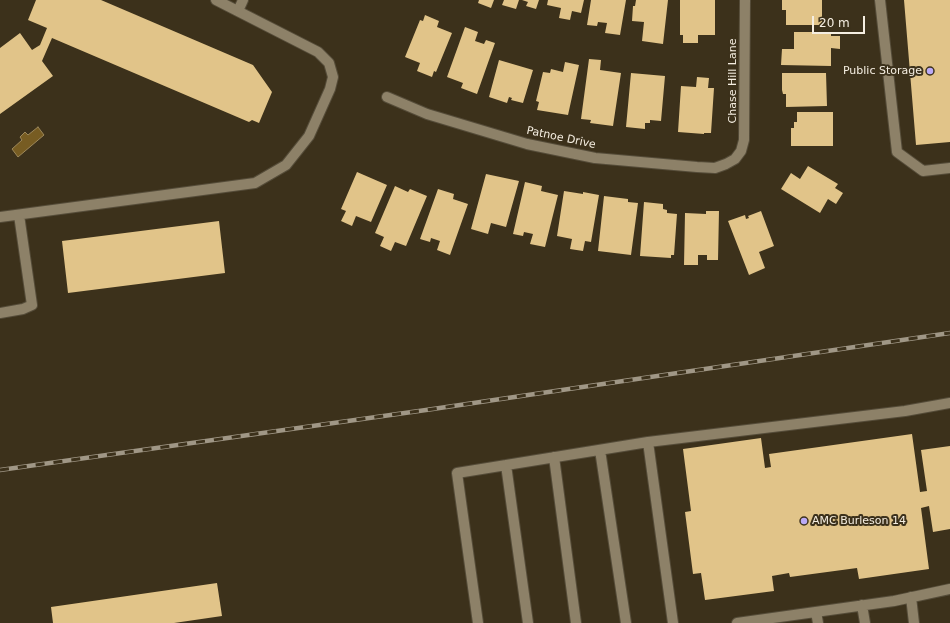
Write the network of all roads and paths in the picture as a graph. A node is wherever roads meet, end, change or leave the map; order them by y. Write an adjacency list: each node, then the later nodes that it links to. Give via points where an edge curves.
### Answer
1 (216, 0): 5 (street)
2 (243, 0): 5 (street)
3 (745, 0): 7 (street, Chase Hill Lane, via 744,140)
4 (880, 0): 8 (street, via 897,152 923,172)
5 (238, 11): 9 (street, via 318,52 329,63 332,77 330,89 309,136 286,165 255,183)
6 (387, 97): 7 (street, Patnoe Drive, via 427,114 520,142 595,158 715,168)
7 (735, 159)
8 (950, 168)
9 (19, 215): 10 (street); 11 (street, via 32,305)
10 (0, 217)
11 (0, 313)
12 (950, 403): 13 (street, via 875,415)
13 (648, 442): 14 (street); 26 (street)
14 (600, 450): 15 (street); 25 (street)
15 (554, 457): 16 (street); 24 (street)
16 (506, 465): 22 (street, via 457,473); 23 (street)
17 (950, 589): 18 (street)
18 (911, 597): 19 (street); 30 (street)
19 (862, 605): 20 (street); 29 (street)
20 (816, 612): 21 (street); 28 (street)
21 (765, 621): 27 (street)
22 (478, 623)
23 (528, 623)
24 (576, 623)
25 (626, 623)
26 (672, 623)
27 (737, 623)
28 (818, 623)
29 (865, 623)
30 (914, 623)

